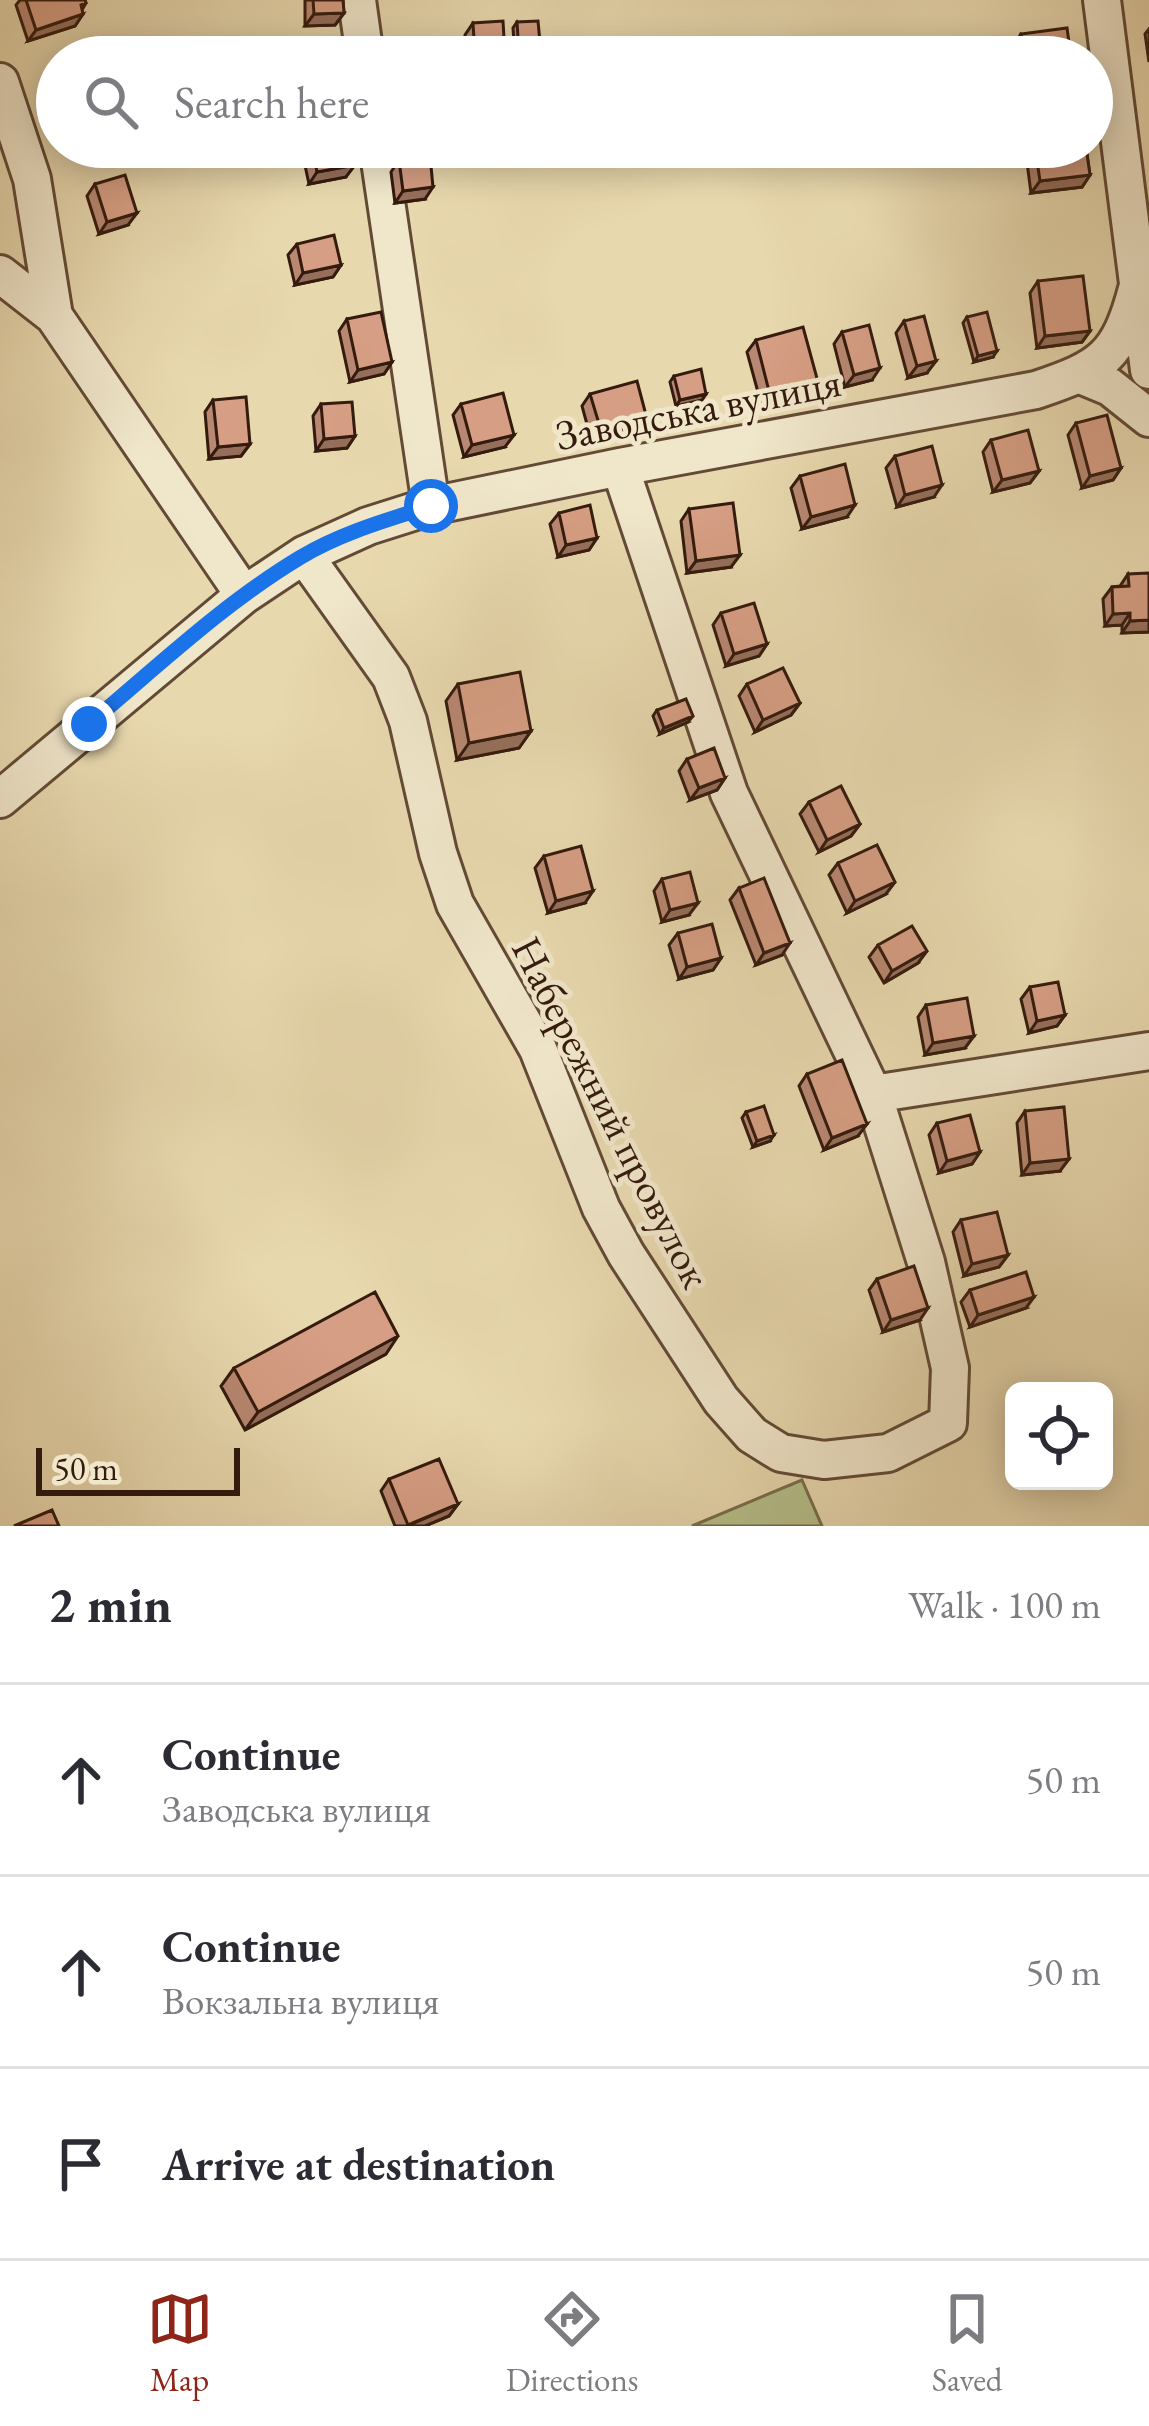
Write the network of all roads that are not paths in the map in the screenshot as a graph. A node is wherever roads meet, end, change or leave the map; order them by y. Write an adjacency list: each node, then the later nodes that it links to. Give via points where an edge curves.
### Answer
1 (356, 0): 3 (street)
2 (1102, 0): 4 (street)
3 (362, 36)
4 (1106, 36)
5 (0, 82): 10 (street, via 32,179)
6 (1113, 91): 9 (street)
7 (381, 168): 15 (street)
8 (0, 274): 10 (street)
9 (1137, 289): 11 (street); 12 (street, Заводська вулиця, via 1114,350)
10 (54, 316): 17 (street)
11 (1149, 370)
12 (1082, 375): 13 (street); 14 (street, Заводська вулиця)
13 (1149, 418)
14 (620, 467): 15 (street, Заводська вулиця); 20 (street, Набережний провулок, via 729,793)
15 (431, 506): 16 (street, Заводська вулиця)
16 (304, 555): 17 (street, Заводська вулиця); 20 (street, Набережний провулок, via 391,677 455,904 538,1049 601,1208 721,1400 752,1435 782,1453 824,1460 888,1453 948,1423 950,1367)
17 (244, 595): 18 (street, Заводська вулиця)
18 (0, 799)
19 (1149, 1051): 20 (street)
20 (873, 1094)

